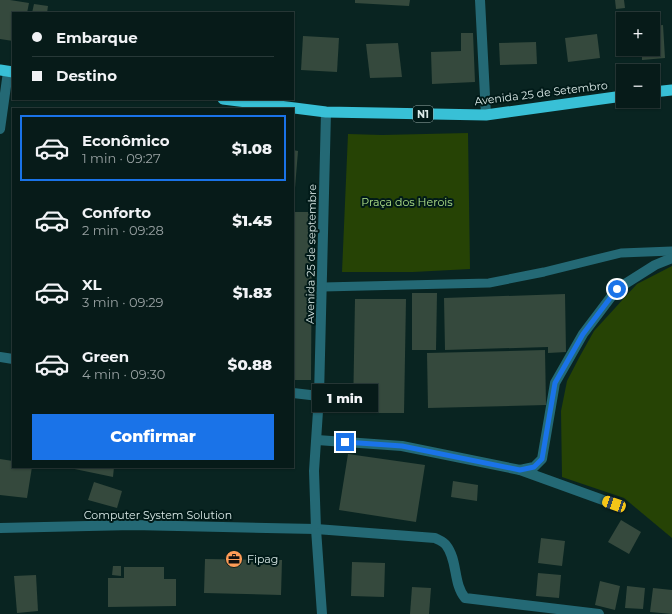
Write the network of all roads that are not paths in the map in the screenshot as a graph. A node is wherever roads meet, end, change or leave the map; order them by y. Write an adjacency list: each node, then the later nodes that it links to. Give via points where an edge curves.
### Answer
1 (480, 0): 8 (street)
2 (7, 71): 9 (street)
3 (672, 90): 4 (highway)
4 (660, 91)
5 (616, 97): 8 (highway, Avenida 25 de Setembro / N1)
6 (231, 100): 7 (highway, Avenida 25 de Setembro / N1)
7 (326, 112): 8 (highway, Avenida 25 de Setembro / N1); 12 (street, Avenida 25 de septembre)
8 (486, 115)
9 (0, 129)
10 (672, 251): 12 (lane, via 621,253 489,283)
11 (672, 258): 18 (street, via 655,265 617,289 583,334 555,383 542,459 534,467)
12 (323, 287): 16 (street, Avenida 25 de septembre)
13 (0, 357): 14 (street)
14 (12, 359)
15 (294, 393): 16 (street)
16 (319, 396): 17 (street, Avenida 25 de septembre)
17 (317, 440): 18 (street, via 402,446); 21 (street, Avenida 25 de septembre, via 314,471)
18 (520, 470): 19 (street)
19 (614, 504)
20 (0, 528): 21 (street, Computer System Solution, via 133,525)
21 (316, 529): 22 (street, Avenida 25 de septembre); 23 (street, Computer System Solution, via 435,538 446,544 452,557 461,594 465,598)
22 (322, 614)
23 (599, 614)

